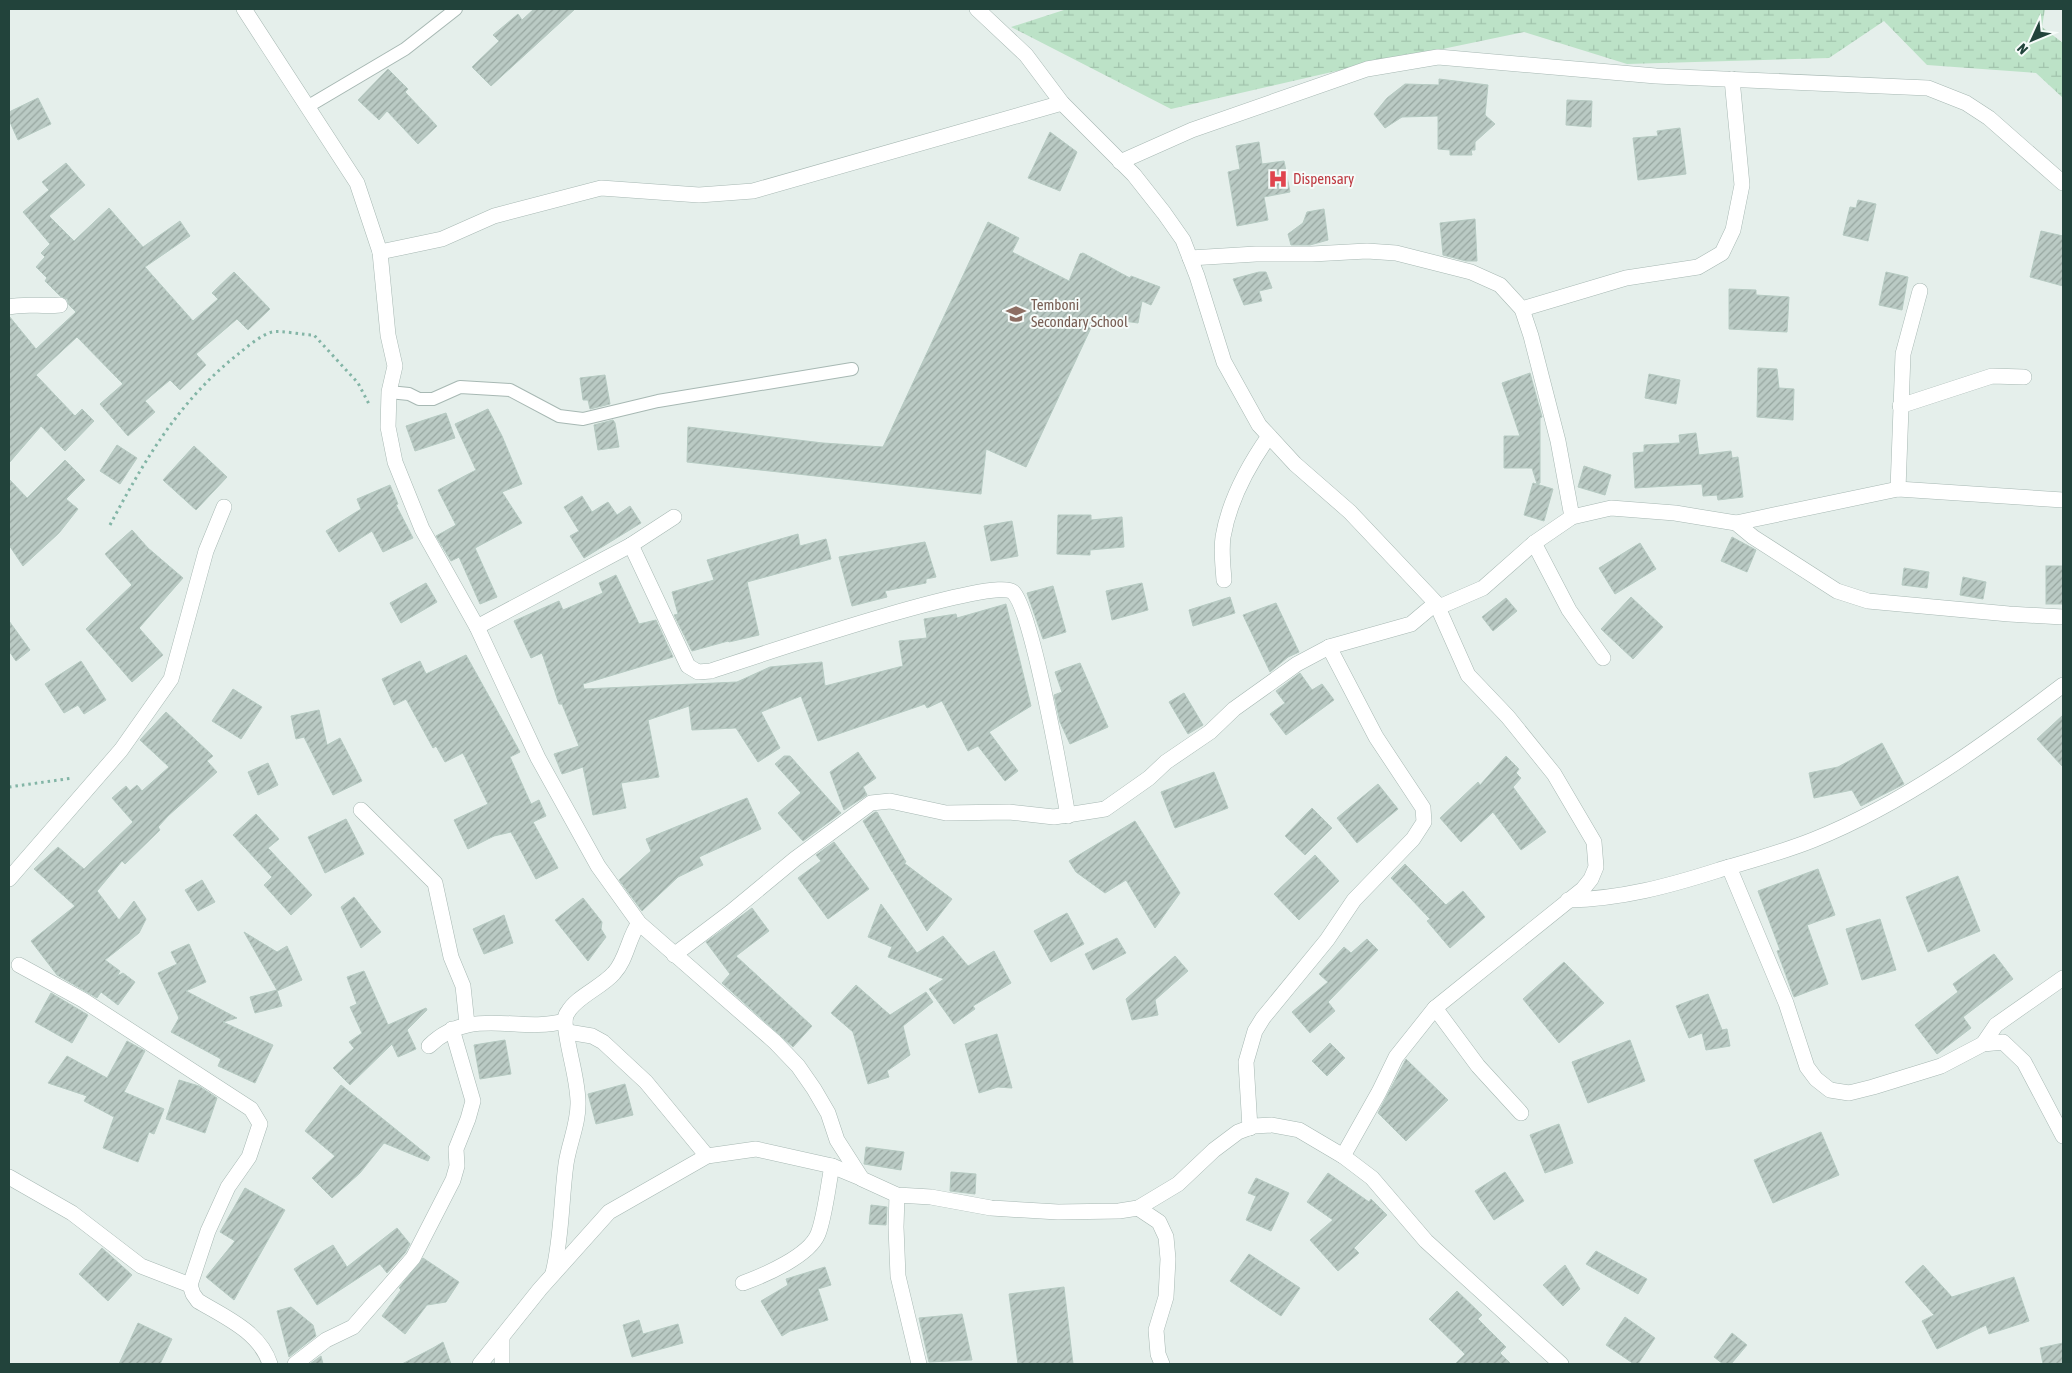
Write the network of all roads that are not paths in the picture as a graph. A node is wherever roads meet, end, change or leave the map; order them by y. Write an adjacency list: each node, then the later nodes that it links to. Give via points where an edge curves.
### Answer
1 (244, 9): 6 (street)
2 (456, 9): 6 (lane, via 405,50)
3 (977, 9): 5 (street, via 1026,55)
4 (1732, 79): 7 (street, via 1568,70 1438,57 1366,69 1192,130); 8 (street, via 1928,88 1966,103 1989,118); 14 (street, via 1742,185 1733,230 1722,253 1698,267 1626,278)
5 (1062, 103): 7 (street); 9 (street, via 753,191 700,195 601,188 494,216 442,239)
6 (307, 107): 9 (street, via 357,183)
7 (1120, 162): 10 (street, via 1164,213 1183,240)
8 (2063, 183)
9 (380, 252): 17 (street, via 388,335 395,366)
10 (1190, 258): 14 (street, via 1367,251 1396,253 1471,272 1500,285); 19 (street, via 1224,362 1239,392)
11 (1920, 291): 18 (street, via 1903,354)
12 (60, 305): 13 (street)
13 (9, 307)
14 (1522, 309): 24 (street, via 1547,395)
15 (852, 369): 17 (lane, via 658,401 583,419 559,416 510,390 460,387 433,399 419,400 409,394)
16 (2024, 377): 18 (street, via 1992,376)
17 (389, 392): 31 (street, via 388,427 395,462 422,529)
18 (1900, 406): 20 (street)
19 (1269, 436): 28 (street, via 1256,454 1230,512 1223,538); 29 (street, via 1295,464 1350,512)
20 (1898, 490): 21 (street); 25 (street)
21 (2063, 500)
22 (224, 507): 38 (street, via 206,551 170,679 121,750)
23 (674, 517): 27 (street)
24 (1572, 517): 25 (street, via 1611,508 1675,513); 26 (street)
25 (1736, 523): 30 (street, via 1837,591 1868,601)
26 (1534, 543): 29 (street, via 1483,588); 33 (street, via 1569,610)
27 (631, 545): 31 (street); 36 (street, via 688,666 698,672 712,671 862,622 955,598 1001,588 1012,592 1022,606 1056,745)
28 (1224, 580)
29 (1437, 605): 32 (street, via 1411,624); 39 (street, via 1468,676 1508,717 1554,774 1594,842 1596,868 1583,889)
30 (2063, 617)
31 (477, 627): 40 (street, via 538,758 598,866)
32 (1329, 647): 36 (street, via 1297,664 1234,709 1210,732 1105,809); 51 (street, via 1376,737 1423,808 1424,822 1413,839 1354,900 1327,940 1255,1031 1246,1062)
33 (1603, 658)
34 (2063, 685): 37 (street, via 1955,765 1872,813 1812,840)
35 (361, 810): 45 (street, via 434,883 450,957 463,986)
36 (1068, 816): 41 (street, via 1009,812 946,813 890,801 871,803)
37 (1730, 867): 39 (street, via 1629,894 1604,899); 48 (street, via 1786,1003 1807,1067 1830,1090 1849,1093 1905,1078 1941,1066)
38 (9, 879)
39 (1568, 900): 44 (street)
40 (639, 923): 41 (street); 46 (street, via 631,934 616,972 574,1004 568,1012)
41 (674, 955): 57 (street, via 775,1042 798,1066 819,1097 837,1140)
42 (19, 964): 62 (street, via 84,1000 217,1086 251,1109 260,1124 249,1156 228,1187 208,1230)
43 (2063, 978): 48 (street, via 1996,1025)
44 (1435, 1008): 50 (street, via 1478,1066); 54 (street, via 1396,1057)
45 (467, 1024): 46 (street, via 497,1022); 47 (street)
46 (566, 1027): 53 (street, via 603,1042 646,1082); 60 (street, via 576,1071 578,1104 566,1162 560,1243)
47 (452, 1029): 49 (street); 65 (street, via 473,1101 456,1149 453,1180 413,1258 353,1327 326,1340)
48 (1983, 1044): 52 (street, via 2003,1042 2024,1062)
49 (429, 1046)
50 (1520, 1113)
51 (1250, 1128): 54 (street, via 1272,1125 1298,1130); 59 (street, via 1238,1132 1214,1150 1178,1184)
52 (2063, 1136)
53 (707, 1156): 55 (street, via 756,1149); 60 (street, via 608,1212)
54 (1344, 1156): 70 (street, via 1372,1178 1426,1241)
55 (832, 1166): 57 (street); 61 (street, via 819,1233 811,1246 773,1271)
56 (9, 1177): 62 (street, via 72,1213 141,1266)
57 (862, 1179): 58 (street)
58 (897, 1195): 59 (street, via 931,1197 991,1208 1058,1212); 68 (street, via 898,1276)
59 (1138, 1208): 69 (street, via 1159,1222 1166,1237 1166,1297 1156,1330)
60 (552, 1275): 63 (street)
61 (743, 1283)
62 (190, 1285): 64 (street, via 198,1300 248,1332 264,1349)
63 (502, 1339): 66 (street); 67 (street)
64 (270, 1364)
65 (295, 1364)
66 (480, 1364)
67 (502, 1364)
68 (919, 1364)
69 (1162, 1364)
70 (1561, 1364)

